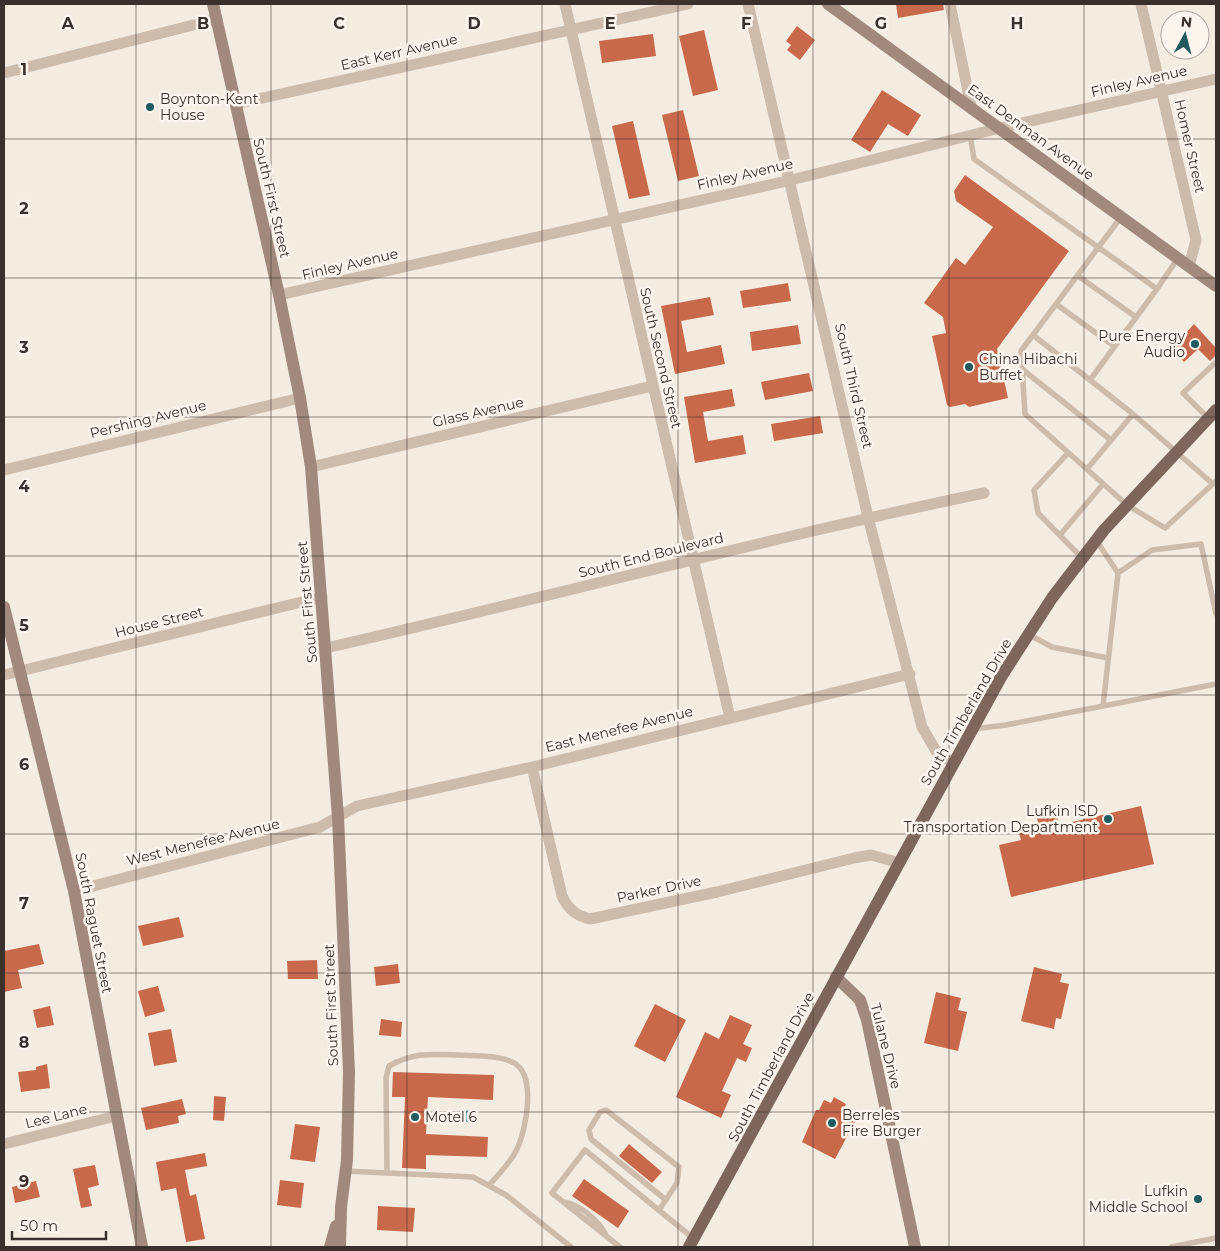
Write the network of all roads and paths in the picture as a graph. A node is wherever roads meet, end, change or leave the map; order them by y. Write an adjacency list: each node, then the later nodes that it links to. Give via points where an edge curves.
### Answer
1 (213, 4): 8 (street, South First Street)
2 (565, 4): 9 (street, South Second Street)
3 (688, 4): 9 (street, East Kerr Avenue)
4 (748, 4): 17 (street, South Third Street)
5 (828, 4): 14 (street, East Denman Avenue)
6 (950, 4): 14 (street)
7 (1141, 4): 12 (street, Homer Street)
8 (217, 19): 10 (street); 13 (street, South First Street)
9 (571, 29): 13 (street, East Kerr Avenue); 19 (street, South Second Street)
10 (4, 73)
11 (1216, 79): 12 (street, Finley Avenue)
12 (1162, 92): 15 (street, Finley Avenue); 22 (street, Homer Street, via 1196,240)
13 (235, 104): 26 (street, South First Street)
14 (971, 106): 15 (street, East Denman Avenue)
15 (1000, 128): 16 (street, Finley Avenue); 18 (street, East Denman Avenue)
16 (970, 135): 17 (street, Finley Avenue); 20 (lane, via 974,159)
17 (791, 180): 19 (street, Finley Avenue); 48 (street, South Third Street)
18 (1121, 217): 20 (lane); 21 (street, East Denman Avenue)
19 (613, 219): 26 (street, Finley Avenue); 34 (street, South Second Street)
20 (1099, 248): 23 (lane); 25 (lane)
21 (1178, 258): 22 (street, East Denman Avenue); 25 (lane)
22 (1189, 266): 24 (street, East Denman Avenue)
23 (1078, 276): 27 (lane); 28 (lane)
24 (1216, 286)
25 (1157, 289): 28 (lane)
26 (279, 295): 35 (street, South First Street)
27 (1056, 304): 29 (lane); 30 (lane)
28 (1136, 317): 30 (lane)
29 (1033, 335): 32 (lane, via 1021,351); 33 (lane)
30 (1114, 346): 33 (lane)
31 (1216, 362): 37 (lane, via 1182,393)
32 (1022, 369): 38 (lane); 40 (lane, via 1025,414)
33 (1090, 380): 36 (lane)
34 (652, 386): 41 (street, Glass Avenue); 52 (street, South Second Street)
35 (300, 398): 41 (street, South First Street); 43 (street, Pershing Avenue)
36 (1133, 414): 38 (lane); 39 (lane)
37 (1212, 414): 39 (main road, South Timberland Drive)
38 (1111, 440): 42 (lane)
39 (1177, 451): 44 (lane); 47 (main road, South Timberland Drive)
40 (1068, 453): 42 (lane); 49 (lane, via 1034,490 1038,513)
41 (310, 467): 54 (street, South First Street)
42 (1086, 469): 45 (lane)
43 (4, 470)
44 (1215, 482): 47 (lane, via 1165,528)
45 (1103, 484): 47 (lane); 49 (lane)
46 (984, 493): 48 (street, South End Boulevard)
47 (1127, 505): 50 (main road, South Timberland Drive)
48 (868, 517): 52 (street, South End Boulevard); 61 (street, South Third Street)
49 (1060, 535): 51 (lane)
50 (1096, 540): 51 (main road, South Timberland Drive); 53 (lane)
51 (1082, 558): 57 (main road, South Timberland Drive)
52 (692, 560): 58 (street, South End Boulevard); 65 (street, South Second Street)
53 (1118, 573): 56 (lane, via 1152,550 1201,544); 59 (lane)
54 (322, 597): 58 (street, South First Street); 60 (street, House Street)
55 (4, 608): 60 (street, South Raguet Street)
56 (1216, 614)
57 (1028, 634): 59 (lane, via 1052,647); 66 (main road, South Timberland Drive)
58 (326, 648): 69 (street, South First Street)
59 (1108, 658): 64 (lane)
60 (20, 672): 62 (street, House Street); 71 (street, South Raguet Street)
61 (910, 674): 65 (street, East Menefee Avenue); 67 (street, South Third Street, via 922,727 936,751)
62 (4, 675)
63 (1216, 684): 64 (lane)
64 (1103, 706): 66 (lane)
65 (730, 718): 68 (street, East Menefee Avenue)
66 (972, 730): 67 (main road, South Timberland Drive)
67 (953, 763): 70 (main road, South Timberland Drive)
68 (532, 766): 69 (street, East Menefee Avenue, via 357,806); 70 (street, Parker Drive, via 562,896 569,909 590,919 854,858 871,855)
69 (338, 817): 71 (street, West Menefee Avenue, via 320,827); 75 (street, South First Street, via 349,1072)
70 (900, 863): 72 (main road, South Timberland Drive)
71 (74, 891): 73 (street, South Raguet Street)
72 (836, 977): 82 (main road, South Timberland Drive); 88 (street, Tulane Drive, via 860,1000 867,1020)
73 (116, 1116): 74 (street, Lee Lane); 83 (street, South Raguet Street)
74 (4, 1144)
75 (346, 1170): 76 (lane); 79 (street, South First Street)
76 (387, 1172): 77 (lane, via 473,1177); 77 (lane, via 386,1078 389,1066 420,1054 484,1056 514,1062 524,1074 528,1090 525,1124 516,1152)
77 (490, 1184): 86 (lane)
78 (666, 1200): 78 (lane, via 678,1183 679,1167 606,1110 600,1112 589,1130 591,1139); 80 (lane)
79 (341, 1207): 84 (street, South First Street); 85 (street, South First Street)
80 (659, 1210): 82 (lane); 87 (lane, via 585,1150 552,1193)
81 (1216, 1238): 89 (lane)
82 (691, 1243)
83 (142, 1247)
84 (330, 1247)
85 (340, 1247)
86 (571, 1247)
87 (620, 1247)
88 (915, 1247)
89 (1172, 1247)

